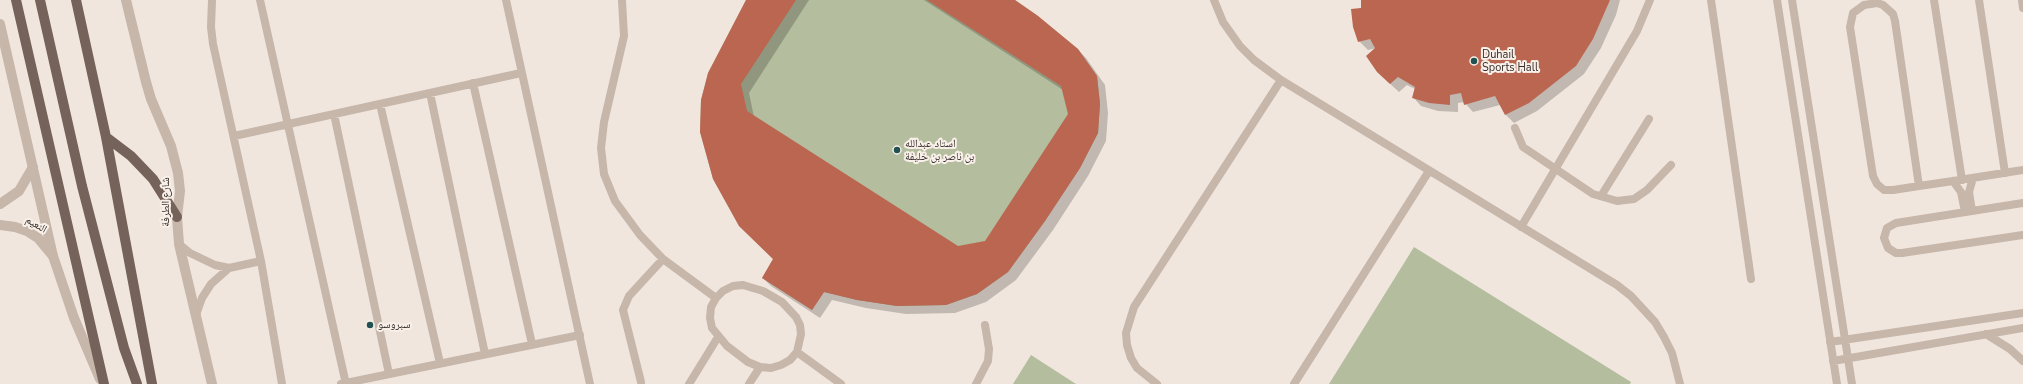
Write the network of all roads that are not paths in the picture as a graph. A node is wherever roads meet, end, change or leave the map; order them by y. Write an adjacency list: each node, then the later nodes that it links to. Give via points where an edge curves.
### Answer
1 (16, 0): 76 (main road)
2 (40, 0): 77 (main road, via 82,186 124,348)
3 (76, 0): 29 (main road)
4 (126, 0): 44 (street, شارع الطرفة, via 151,99 177,167 180,192)
5 (212, 0): 28 (lane, via 213,44)
6 (260, 0): 26 (lane)
7 (506, 0): 19 (lane)
8 (622, 0): 52 (lane, via 624,36 604,122 604,174 615,201 626,217)
9 (1214, 0): 20 (lane, via 1223,22 1240,46)
10 (1650, 0): 32 (lane, via 1637,31)
11 (1711, 0): 55 (lane)
12 (1777, 0): 51 (lane)
13 (1792, 0): 49 (lane)
14 (1934, 0): 37 (lane)
15 (1978, 0): 35 (lane)
16 (2022, 0): 17 (lane)
17 (2023, 8)
18 (0, 24): 31 (street)
19 (521, 73): 21 (lane); 62 (lane)
20 (1281, 80): 34 (lane); 87 (lane, via 1134,307 1126,333 1127,345 1137,368)
21 (473, 83): 22 (lane); 66 (lane)
22 (430, 93): 23 (lane); 68 (lane)
23 (380, 104): 24 (lane); 72 (lane)
24 (334, 114): 26 (lane); 74 (lane)
25 (1649, 119): 40 (lane)
26 (288, 124): 28 (lane); 81 (lane)
27 (1515, 128): 32 (lane, via 1523,147)
28 (234, 136): 53 (lane)
29 (106, 137): 44 (main road, via 131,156 153,179); 78 (main road)
30 (1671, 165): 40 (lane, via 1647,190 1634,199 1617,201)
31 (33, 167): 42 (street, via 19,190); 50 (street)
32 (1554, 169): 40 (lane, via 1593,194); 46 (lane)
33 (2023, 170): 35 (lane)
34 (1429, 171): 46 (lane); 88 (lane)
35 (2005, 173): 36 (lane)
36 (1973, 178): 37 (lane); 43 (lane)
37 (1962, 180): 38 (lane)
38 (1953, 181): 39 (lane); 43 (lane, via 1961,192)
39 (1919, 186): 39 (lane, via 1893,14 1877,3 1864,5 1853,14 1850,27 1874,181 1880,188 1888,191)
40 (1601, 196)
41 (2023, 203): 43 (lane)
42 (0, 204)
43 (1968, 212): 47 (lane, via 1896,223 1885,233 1885,243 1892,251 1902,253)
44 (177, 217): 48 (street, شارع الطرفة)
45 (0, 225): 50 (street, النعيم, via 27,231 38,238)
46 (1521, 227): 89 (lane, via 1617,285 1635,300 1655,322 1664,337 1672,353)
47 (2023, 235)
48 (179, 244): 54 (lane, via 202,260); 58 (street, شارع الطرفة)
49 (1831, 255): 51 (lane); 64 (lane)
50 (53, 256): 76 (street, via 74,318)
51 (1817, 257): 65 (lane)
52 (663, 259): 56 (lane); 75 (lane, via 628,296 623,310)
53 (261, 261): 54 (lane); 80 (lane)
54 (229, 268): 58 (lane, via 211,284 202,298)
55 (1751, 279)
56 (716, 298): 63 (lane, via 710,318 712,328); 67 (lane, via 723,290 743,285 773,296 790,310 800,325)
57 (2023, 313): 64 (lane)
58 (196, 315): 79 (street, شارع الطرفة)
59 (985, 326): 86 (lane, via 989,349 988,361)
60 (2023, 328): 61 (lane)
61 (1986, 334): 69 (lane); 71 (lane, via 2010,349)
62 (580, 335): 66 (lane); 82 (lane)
63 (718, 337): 73 (lane, via 737,355); 83 (lane)
64 (1844, 340): 65 (lane); 69 (lane)
65 (1830, 342): 70 (lane)
66 (532, 344): 68 (lane)
67 (797, 352): 73 (lane, via 781,365 771,368); 85 (lane)
68 (485, 354): 72 (lane)
69 (1848, 358): 70 (lane); 91 (lane)
70 (1833, 361): 90 (lane)
71 (2023, 361)
72 (440, 363): 74 (lane)
73 (760, 367): 84 (lane)
74 (389, 374): 81 (lane)
75 (641, 382)
76 (103, 384)
77 (137, 384)
78 (152, 384)
79 (212, 384)
80 (282, 384)
81 (344, 384)
82 (590, 384)
83 (689, 384)
84 (749, 384)
85 (842, 384)
86 (976, 384)
87 (1157, 384)
88 (1294, 384)
89 (1680, 384)
90 (1837, 384)
91 (1852, 384)

